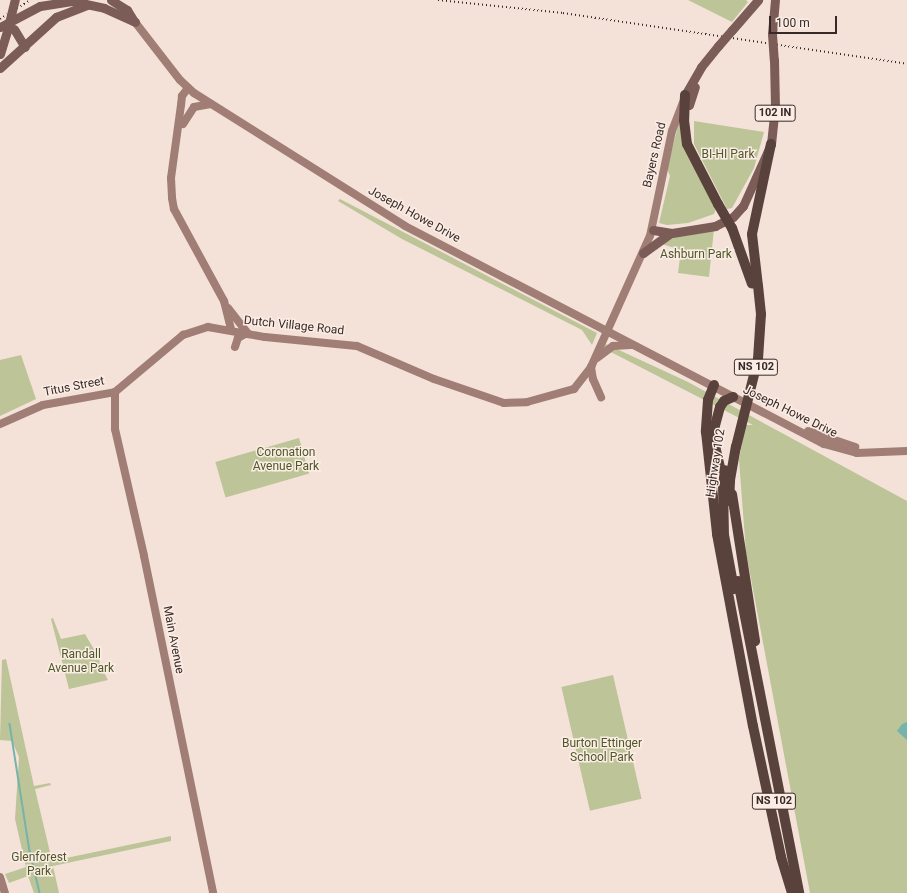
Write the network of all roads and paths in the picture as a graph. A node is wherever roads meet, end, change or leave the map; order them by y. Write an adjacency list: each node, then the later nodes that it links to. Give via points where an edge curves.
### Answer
1 (15, 0): 7 (main road, bridge)
2 (111, 0): 6 (main road, via 128,10)
3 (758, 0): 13 (main road, NS 102, bridge, via 705,64)
4 (775, 0): 17 (main road, 102 IN, bridge, via 772,34 775,107)
5 (87, 5): 6 (main road, via 113,11); 7 (main road, via 72,2 48,3 20,14); 8 (main road, via 56,17)
6 (135, 22): 11 (main road, Joseph Howe Drive)
7 (7, 29): 8 (main road); 9 (main road)
8 (25, 47): 10 (main road)
9 (0, 54)
10 (0, 68)
11 (180, 80): 12 (main road, Joseph Howe Drive); 15 (main road)
12 (188, 88): 14 (main road, Joseph Howe Drive); 15 (main road, Dutch Village Road, via 182,96); 16 (main road, Dutch Village Road)
13 (687, 100): 18 (main road, Bayers Road, via 672,131); 21 (highway, Highway 102 / NS 102, bridge, via 687,127 692,155 732,228)
14 (211, 104): 16 (main road, via 194,107); 24 (main road, Joseph Howe Drive, via 405,226)
15 (180, 105): 16 (main road, Dutch Village Road, via 177,126)
16 (181, 128): 22 (main road, Dutch Village Road, via 171,178 173,205)
17 (771, 144): 19 (main road, via 750,193 733,217 715,226); 21 (highway, Highway 102 / NS 102, via 752,234)
18 (653, 230): 19 (main road); 20 (main road, Bayers Road)
19 (672, 233): 20 (main road)
20 (643, 253): 24 (main road, Bayers Road)
21 (755, 285): 35 (highway, Highway 102 / NS 102, bridge, via 761,314 758,359)
22 (224, 301): 23 (main road, Dutch Village Road); 25 (main road)
23 (231, 330): 25 (main road, Dutch Village Road); 30 (main road, Titus Street, via 208,327 183,335)
24 (607, 331): 26 (main road, Joseph Howe Drive); 28 (main road, Dutch Village Road)
25 (247, 334): 27 (main road, via 238,338); 28 (main road, Dutch Village Road, via 357,346 434,379 504,403 527,402 556,394 561,389 577,384)
26 (633, 346): 28 (main road, via 613,346); 29 (main road, Joseph Howe Drive)
27 (235, 347)
28 (592, 364): 31 (main road)
29 (714, 385): 32 (main road, Joseph Howe Drive); 34 (highway); 36 (main road, Joseph Howe Drive, via 725,388 804,429 848,446); 43 (highway, via 709,396 706,432 717,534 753,726 781,857)
30 (115, 392): 33 (main road, Titus Street, via 43,404); 42 (main road, Main Avenue, via 115,429 144,556)
31 (601, 397)
32 (732, 397): 34 (highway, via 724,401 720,407); 37 (main road, Joseph Howe Drive, via 843,451)
33 (0, 424)
34 (713, 433): 38 (highway, via 715,453)
35 (733, 445): 38 (highway, Highway 102 / NS 102); 39 (highway, Highway 102 / NS 102)
36 (907, 446)
37 (907, 451)
38 (723, 469): 39 (highway, Highway 102 / NS 102, bridge)
39 (727, 482): 43 (highway, Highway 102 / NS 102, via 723,512 730,566); 44 (highway, Highway 102 / NS 102, bridge, via 742,613)
40 (0, 877): 41 (main road)
41 (5, 893)
42 (213, 893)
43 (793, 893)
44 (800, 893)

